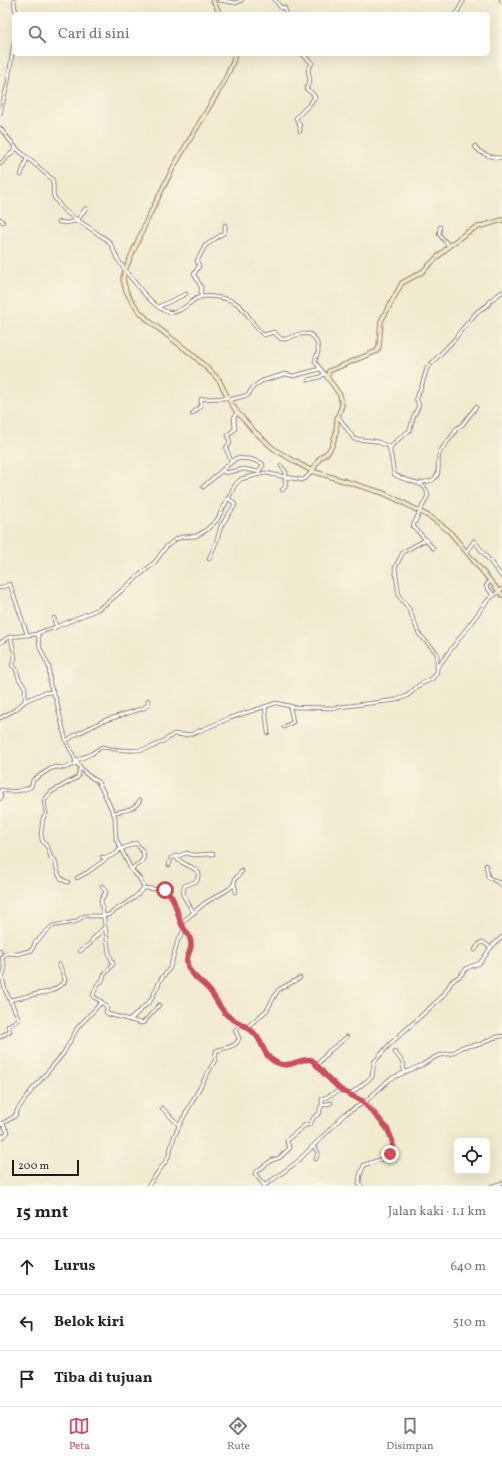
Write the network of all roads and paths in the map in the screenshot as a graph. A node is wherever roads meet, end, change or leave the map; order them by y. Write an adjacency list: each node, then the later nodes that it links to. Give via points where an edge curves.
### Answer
1 (14, 0): 7 (street)
2 (213, 0): 8 (main road)
3 (219, 0): 4 (street, via 238,3)
4 (242, 0)
5 (275, 0): 9 (street)
6 (464, 0): 10 (street)
7 (17, 12)
8 (219, 12)
9 (287, 12)
10 (457, 12)
11 (12, 55): 14 (street)
12 (234, 56): 33 (main road, via 224,82 174,166)
13 (304, 56): 17 (street, via 312,64 308,70 310,81 306,89 315,96 296,118)
14 (1, 108): 15 (street)
15 (0, 114)
16 (0, 128): 19 (street)
17 (300, 131)
18 (475, 146): 21 (street, via 493,157)
19 (16, 148): 20 (street); 22 (street)
20 (27, 158): 23 (street); 26 (street, via 52,179 56,199 67,213)
21 (502, 158)
22 (0, 164)
23 (21, 175)
24 (86, 208): 26 (street)
25 (0, 219): 28 (street)
26 (78, 220): 29 (street); 33 (street, via 109,242)
27 (502, 220): 32 (main road, via 476,228)
28 (3, 222)
29 (59, 222)
30 (225, 225): 36 (street, via 226,232 205,246 197,261 198,266 194,274 202,287)
31 (440, 227): 32 (street, via 439,234)
32 (449, 246): 39 (main road, via 422,272 400,286 381,321 377,351 331,370)
33 (125, 270): 37 (street); 41 (main road, via 123,279 130,300 149,321 193,355 218,379)
34 (502, 292): 46 (street, via 478,311 427,368 416,398 419,405 411,428)
35 (186, 294): 37 (street)
36 (201, 297): 37 (street, via 173,312); 38 (street, via 216,297 235,303 265,335 274,332 284,340 300,334 310,334 315,339 318,351 314,361)
37 (158, 307)
38 (320, 369): 39 (street); 41 (street, via 300,375 285,374 261,381 248,395)
39 (326, 375): 40 (street); 45 (main road, via 342,400)
40 (308, 380)
41 (228, 399): 43 (main road); 44 (street, via 201,400 201,406)
42 (476, 407): 53 (street, via 442,448 437,476 433,480)
43 (236, 412): 47 (street, via 235,429 228,435 230,442 226,448); 50 (main road, via 274,449)
44 (192, 414)
45 (338, 415): 46 (street, via 354,439 375,441); 50 (main road, via 332,446)
46 (390, 448): 53 (street, via 394,474 403,480)
47 (231, 462): 49 (street); 51 (street, via 236,458 250,459 263,465)
48 (281, 466): 52 (street, via 286,470)
49 (222, 470): 51 (street, via 225,473 244,469); 54 (street)
50 (312, 471): 52 (street, via 302,480); 57 (main road, via 383,493)
51 (259, 473): 52 (street); 56 (street, via 238,481)
52 (286, 476): 55 (street, via 286,486)
53 (418, 483): 57 (street, via 428,494)
54 (204, 487)
55 (282, 490)
56 (228, 498): 61 (street, via 235,505 221,526); 69 (street, via 214,524 205,531 196,536 176,539 155,562 107,603)
57 (421, 512): 58 (street, via 413,526); 60 (main road, via 447,529)
58 (426, 540): 59 (street); 74 (street, via 403,553 395,567 396,580 398,594 409,609 419,634 437,652)
59 (433, 548)
60 (466, 552): 62 (street, via 474,541); 63 (main road)
61 (209, 559)
62 (502, 577)
63 (490, 581): 65 (main road); 66 (street, via 486,586)
64 (0, 588): 70 (street, via 10,584)
65 (500, 590): 66 (street); 67 (main road)
66 (493, 595): 74 (street)
67 (502, 595)
68 (54, 618): 69 (street)
69 (56, 627): 71 (street)
70 (27, 634): 71 (street); 72 (street)
71 (38, 634): 75 (street, via 40,648 49,667 49,682)
72 (12, 637): 73 (street); 77 (street, via 15,658 12,665 25,687)
73 (0, 643)
74 (437, 668): 79 (street, via 432,679 419,685 407,696 396,700 332,708)
75 (53, 692): 77 (street, via 43,693); 83 (street)
76 (148, 700): 83 (street, via 144,708 103,721)
77 (25, 701): 80 (street)
78 (265, 706): 79 (street, via 277,703); 82 (street); 84 (street, via 192,734 174,734 149,748 124,750 102,747)
79 (290, 707): 81 (street, via 293,722)
80 (0, 718)
81 (284, 728)
82 (268, 733)
83 (66, 741): 84 (street)
84 (76, 762): 85 (street); 86 (street, via 66,768 50,769 33,780 31,787 22,791)
85 (80, 767): 89 (street, via 97,781); 100 (street, via 78,777 51,792 44,802 46,814 43,818 42,837 50,858 55,860 58,874)
86 (0, 792): 87 (street)
87 (0, 799)
88 (140, 800): 89 (street, via 133,808)
89 (113, 813): 90 (street, via 115,838)
90 (121, 849): 94 (street); 97 (street); 97 (street, via 136,843 143,852 143,860)
91 (213, 854): 92 (street, via 181,853 180,856)
92 (176, 856): 95 (street, via 171,858); 106 (street, via 179,861 199,873 198,880 184,886 183,894)
93 (102, 857): 94 (street)
94 (106, 858): 99 (street)
95 (169, 865)
96 (486, 866): 103 (street, via 488,877)
97 (131, 869): 104 (street, via 140,878)
98 (242, 871): 101 (street)
99 (77, 878)
100 (68, 882)
101 (234, 884): 105 (street); 106 (street)
102 (102, 886): 107 (street, via 106,892 101,900)
103 (502, 886)
104 (144, 888): 107 (street, via 120,908); 108 (street, via 167,891)
105 (236, 892)
106 (194, 913): 108 (street)
107 (104, 916): 109 (street); 116 (street, via 84,916 75,922 53,925 35,943 32,950 17,955)
108 (181, 923): 110 (street)
109 (105, 927): 115 (street); 121 (street, via 112,964 93,995)
110 (184, 928): 123 (street, via 170,968 150,1000); 124 (street, via 191,945 186,957 189,969 210,991 226,1014)
111 (502, 937): 112 (street)
112 (491, 948): 114 (street, via 483,942); 133 (street, via 480,962 467,968 452,982 443,996 395,1038 374,1062 372,1077)
113 (0, 950): 116 (street)
114 (475, 950)
115 (80, 951)
116 (1, 955): 118 (street, via 5,970)
117 (59, 964): 120 (street, via 65,979 64,984 44,993)
118 (1, 977): 120 (street)
119 (300, 978): 125 (street, via 278,990 266,1010)
120 (10, 1000): 127 (street, via 19,1019 9,1026 10,1032)
121 (102, 1002): 123 (street, via 107,1007 108,1014); 138 (street, via 78,1027 63,1054 31,1091 15,1116)
122 (159, 1005): 123 (street, via 143,1023)
123 (130, 1020)
124 (242, 1024): 125 (street); 139 (street, via 235,1030 238,1042 216,1051 215,1060)
125 (247, 1027): 130 (street, via 260,1040 264,1053 275,1062 288,1066 309,1059)
126 (502, 1036): 131 (street, via 482,1044 461,1047)
127 (0, 1037)
128 (347, 1037): 130 (street)
129 (396, 1052): 131 (street, via 404,1064)
130 (317, 1065): 132 (street)
131 (405, 1072): 134 (street, via 389,1080)
132 (341, 1090): 133 (street); 136 (street, via 322,1099)
133 (349, 1095): 134 (street)
134 (364, 1102): 141 (street, via 345,1114); 146 (street, via 387,1128 393,1144 389,1156 364,1166 359,1180)
135 (332, 1103): 136 (street)
136 (322, 1105): 145 (street, via 320,1113 310,1124 288,1140 290,1148 256,1172)
137 (162, 1108): 139 (street)
138 (1, 1124): 140 (street, via 8,1132 3,1137)
139 (179, 1125): 144 (street, via 168,1158)
140 (0, 1134)
141 (314, 1146): 142 (street, via 318,1152); 145 (street)
142 (316, 1159)
143 (502, 1183): 147 (street)
144 (148, 1186)
145 (264, 1186)
146 (361, 1186)
147 (492, 1186)

